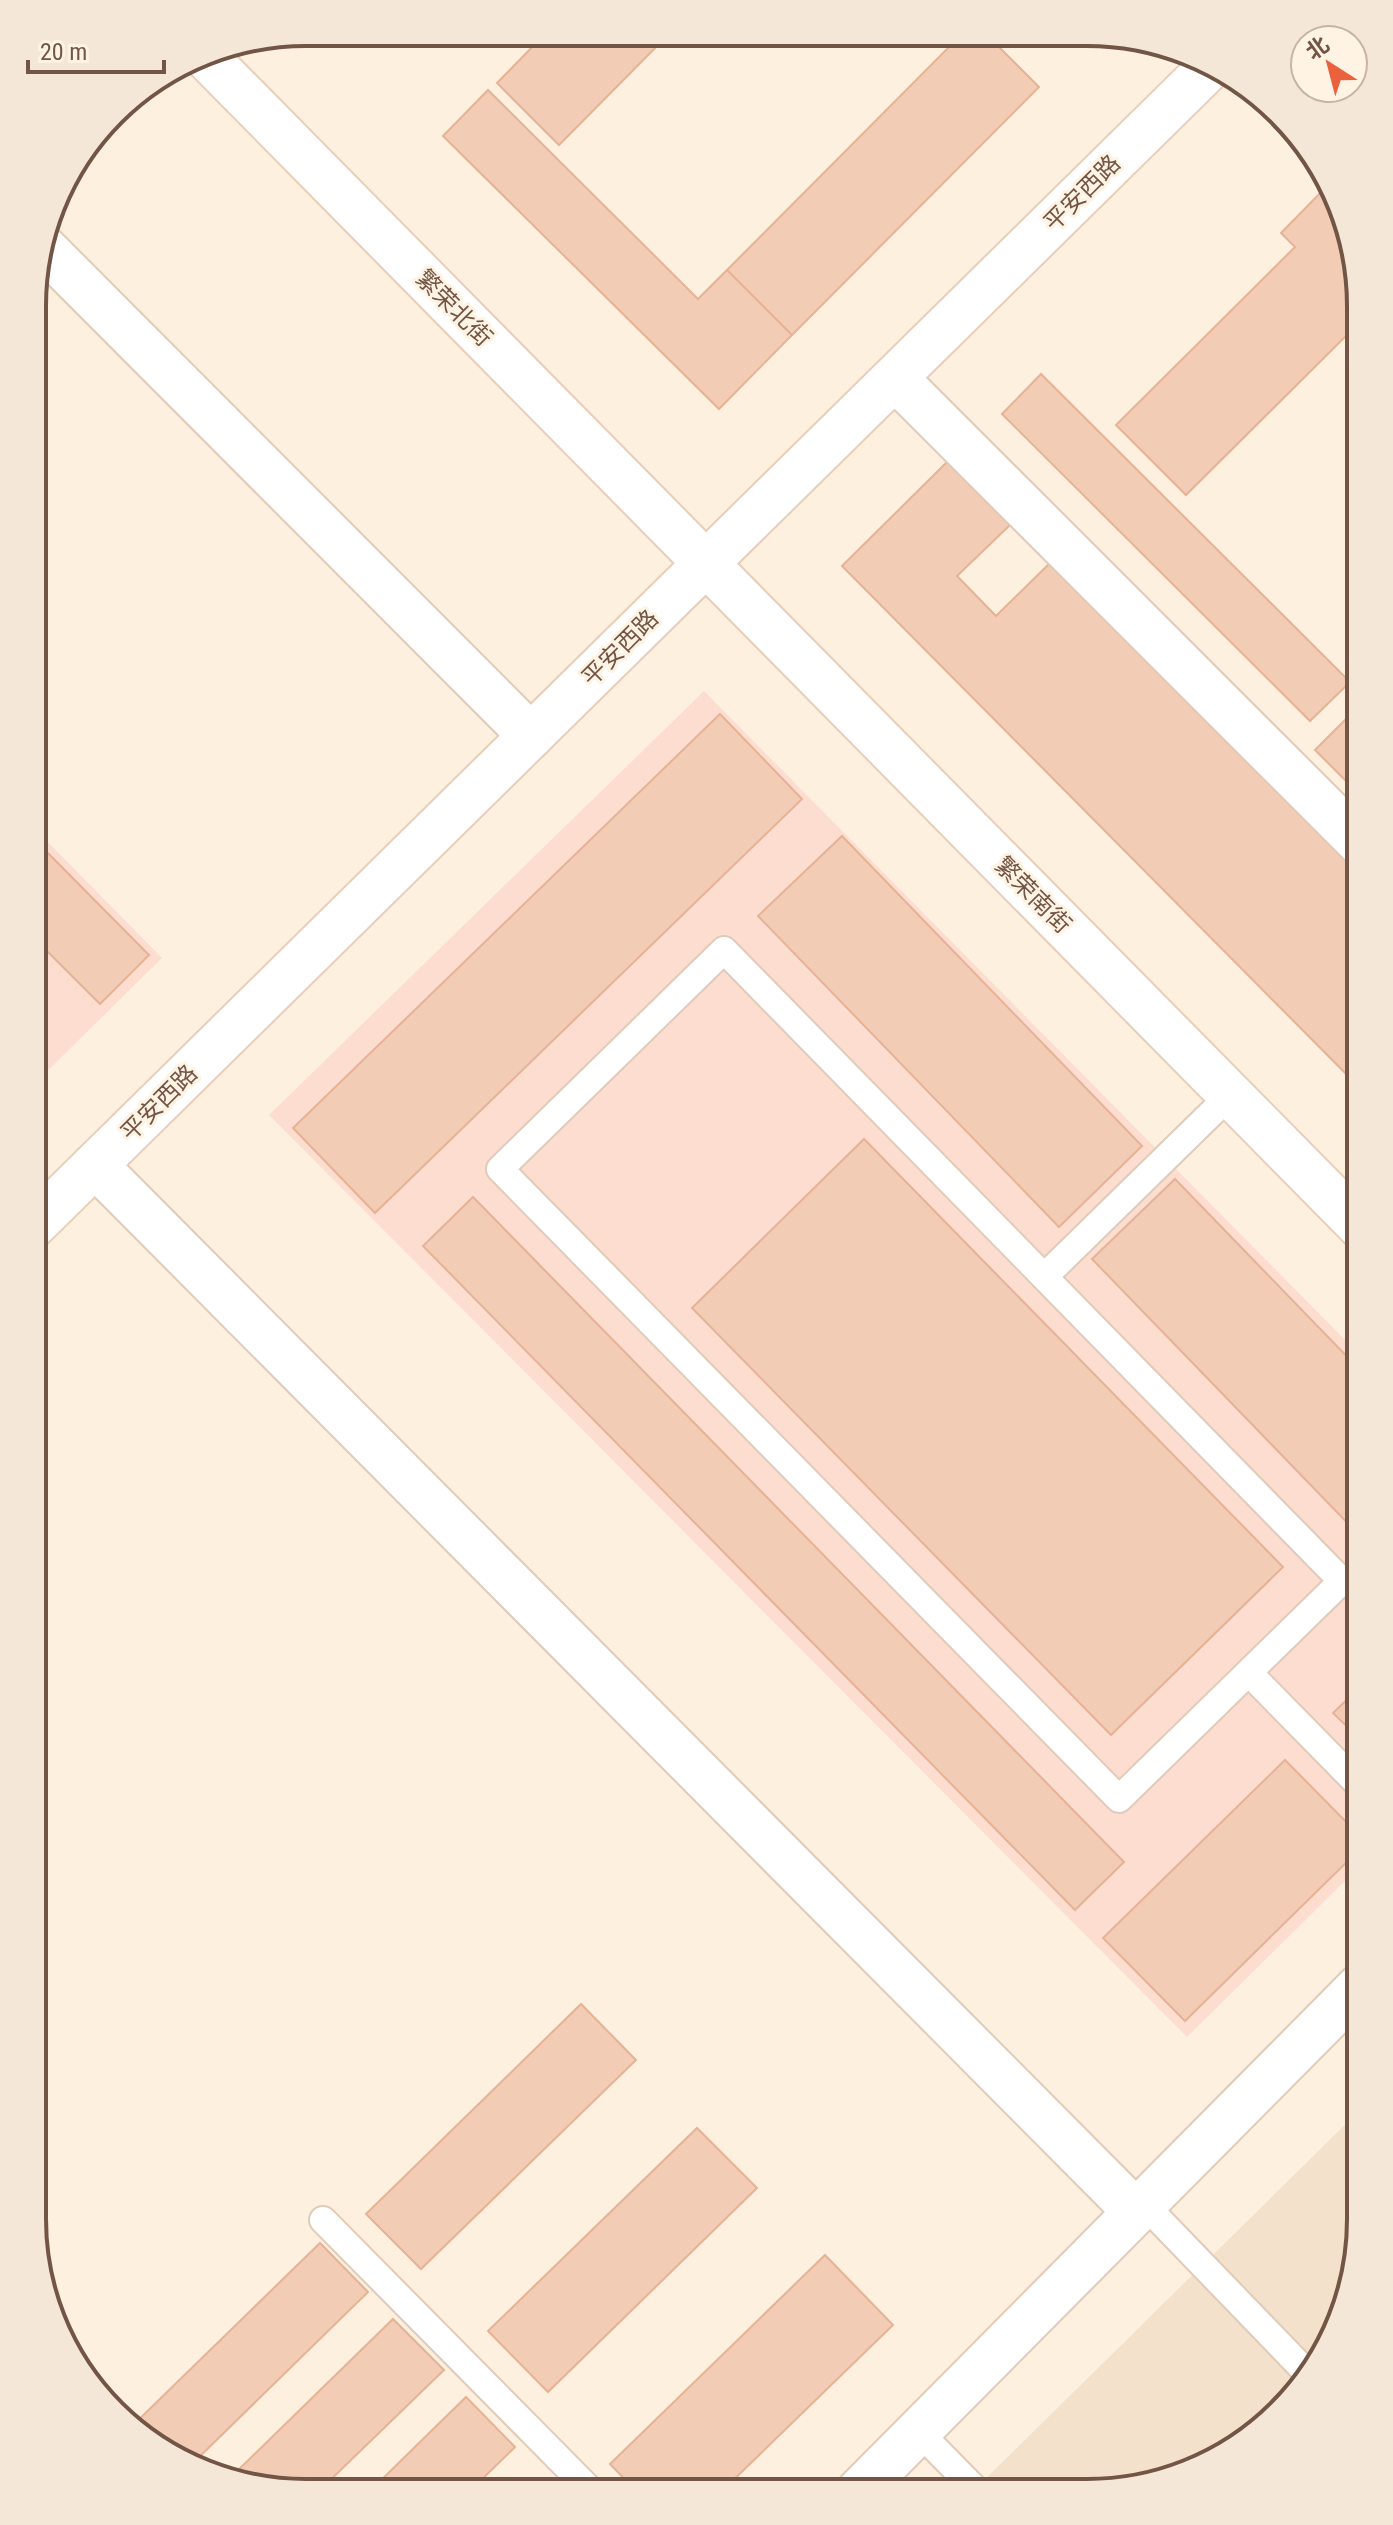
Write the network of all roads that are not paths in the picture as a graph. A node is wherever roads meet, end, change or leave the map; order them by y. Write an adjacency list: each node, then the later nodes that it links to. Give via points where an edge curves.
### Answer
1 (213, 64): 5 (street, 繁荣北街)
2 (1203, 74): 4 (street, 平安西路)
3 (51, 255): 6 (street)
4 (895, 378): 5 (street, 平安西路); 7 (street)
5 (706, 564): 6 (street, 平安西路); 8 (street, 繁荣南街)
6 (531, 736): 9 (street, 平安西路)
7 (1347, 830)
8 (1230, 1095): 11 (street, 繁荣南街); 12 (lane)
9 (95, 1165): 10 (street, 平安西路); 16 (street)
10 (46, 1204)
11 (1347, 1212)
12 (1044, 1277): 13 (lane, via 1342,1581); 13 (lane, via 724,950 500,1169 1119,1799)
13 (1249, 1673): 14 (lane)
14 (1346, 1772)
15 (1346, 2000): 16 (street)
16 (1140, 2208): 18 (lane); 19 (street)
17 (323, 2220): 20 (lane)
18 (1300, 2366)
19 (918, 2431): 21 (street); 22 (lane)
20 (579, 2479)
21 (871, 2479)
22 (965, 2479)

